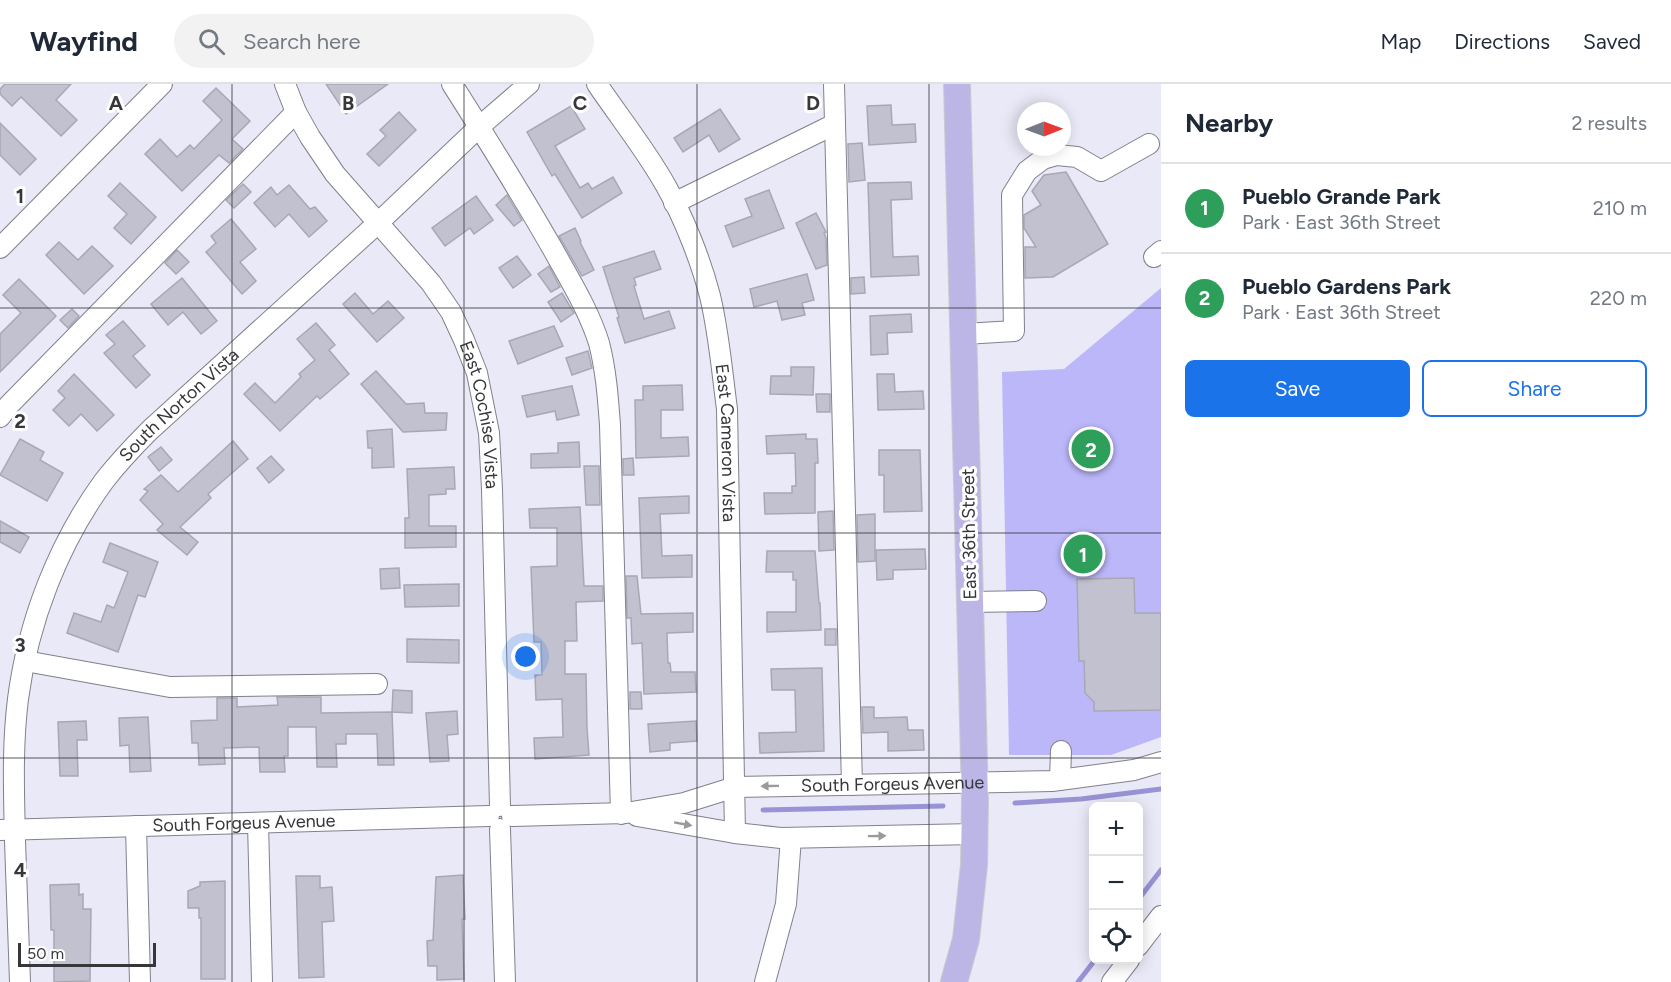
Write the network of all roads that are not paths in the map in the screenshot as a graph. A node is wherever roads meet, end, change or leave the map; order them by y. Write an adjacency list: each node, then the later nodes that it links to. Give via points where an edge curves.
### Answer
1 (162, 84): 14 (street)
2 (285, 84): 8 (street, East Cochise Vista)
3 (452, 84): 10 (street)
4 (529, 84): 10 (street, South Norton Vista)
5 (597, 84): 12 (street, East Cameron Vista)
6 (834, 84): 9 (street)
7 (957, 84): 15 (main road, East 36th Street)
8 (296, 112): 13 (street, East Cochise Vista, via 335,174); 16 (street)
9 (835, 124): 12 (street); 25 (street)
10 (479, 127): 13 (street, South Norton Vista); 27 (street, via 587,310 599,345 610,425)
11 (1149, 144): 15 (street, via 1101,171 1077,157 1057,154 1027,171 1012,195 1014,331)
12 (674, 203): 26 (street, East Cameron Vista, via 710,296 727,409)
13 (379, 222): 19 (street, South Norton Vista, via 127,453 75,527 59,559 44,594); 28 (street, East Cochise Vista, via 451,312 477,373 484,403 492,489)
14 (0, 248)
15 (964, 334): 18 (main road, East 36th Street)
16 (0, 417)
17 (1036, 601): 18 (street)
18 (970, 602): 24 (main road, East 36th Street)
19 (25, 661): 20 (street, via 170,687); 31 (street, South Norton Vista)
20 (377, 684)
21 (1061, 751): 23 (street)
22 (1161, 762): 23 (street, South Forgeus Avenue, via 1134,770)
23 (1060, 780): 24 (street, South Forgeus Avenue)
24 (975, 783): 25 (street, South Forgeus Avenue); 33 (main road, East 36th Street)
25 (852, 785): 26 (street, South Forgeus Avenue, one-way to 26)
26 (735, 787): 27 (street, South Forgeus Avenue, via 684,803); 32 (street, East Cameron Vista)
27 (623, 814): 28 (street, South Forgeus Avenue); 32 (street, South Forgeus Avenue, one-way to 32)
28 (500, 817): 29 (street, South Forgeus Avenue); 41 (street, East Cochise Vista)
29 (258, 823): 30 (street, South Forgeus Avenue); 40 (street)
30 (136, 826): 31 (street, South Forgeus Avenue); 39 (street)
31 (7, 830): 38 (street, South Norton Vista)
32 (735, 833): 34 (street, South Forgeus Avenue)
33 (975, 834): 34 (street, South Forgeus Avenue, one-way to 33); 43 (main road, East 36th Street, via 966,939)
34 (791, 838): 42 (street, via 786,904)
35 (1161, 916): 36 (street)
36 (1143, 939)
37 (1126, 964): 44 (street)
38 (20, 982)
39 (140, 982)
40 (262, 982)
41 (505, 982)
42 (765, 982)
43 (954, 982)
44 (1112, 982)

